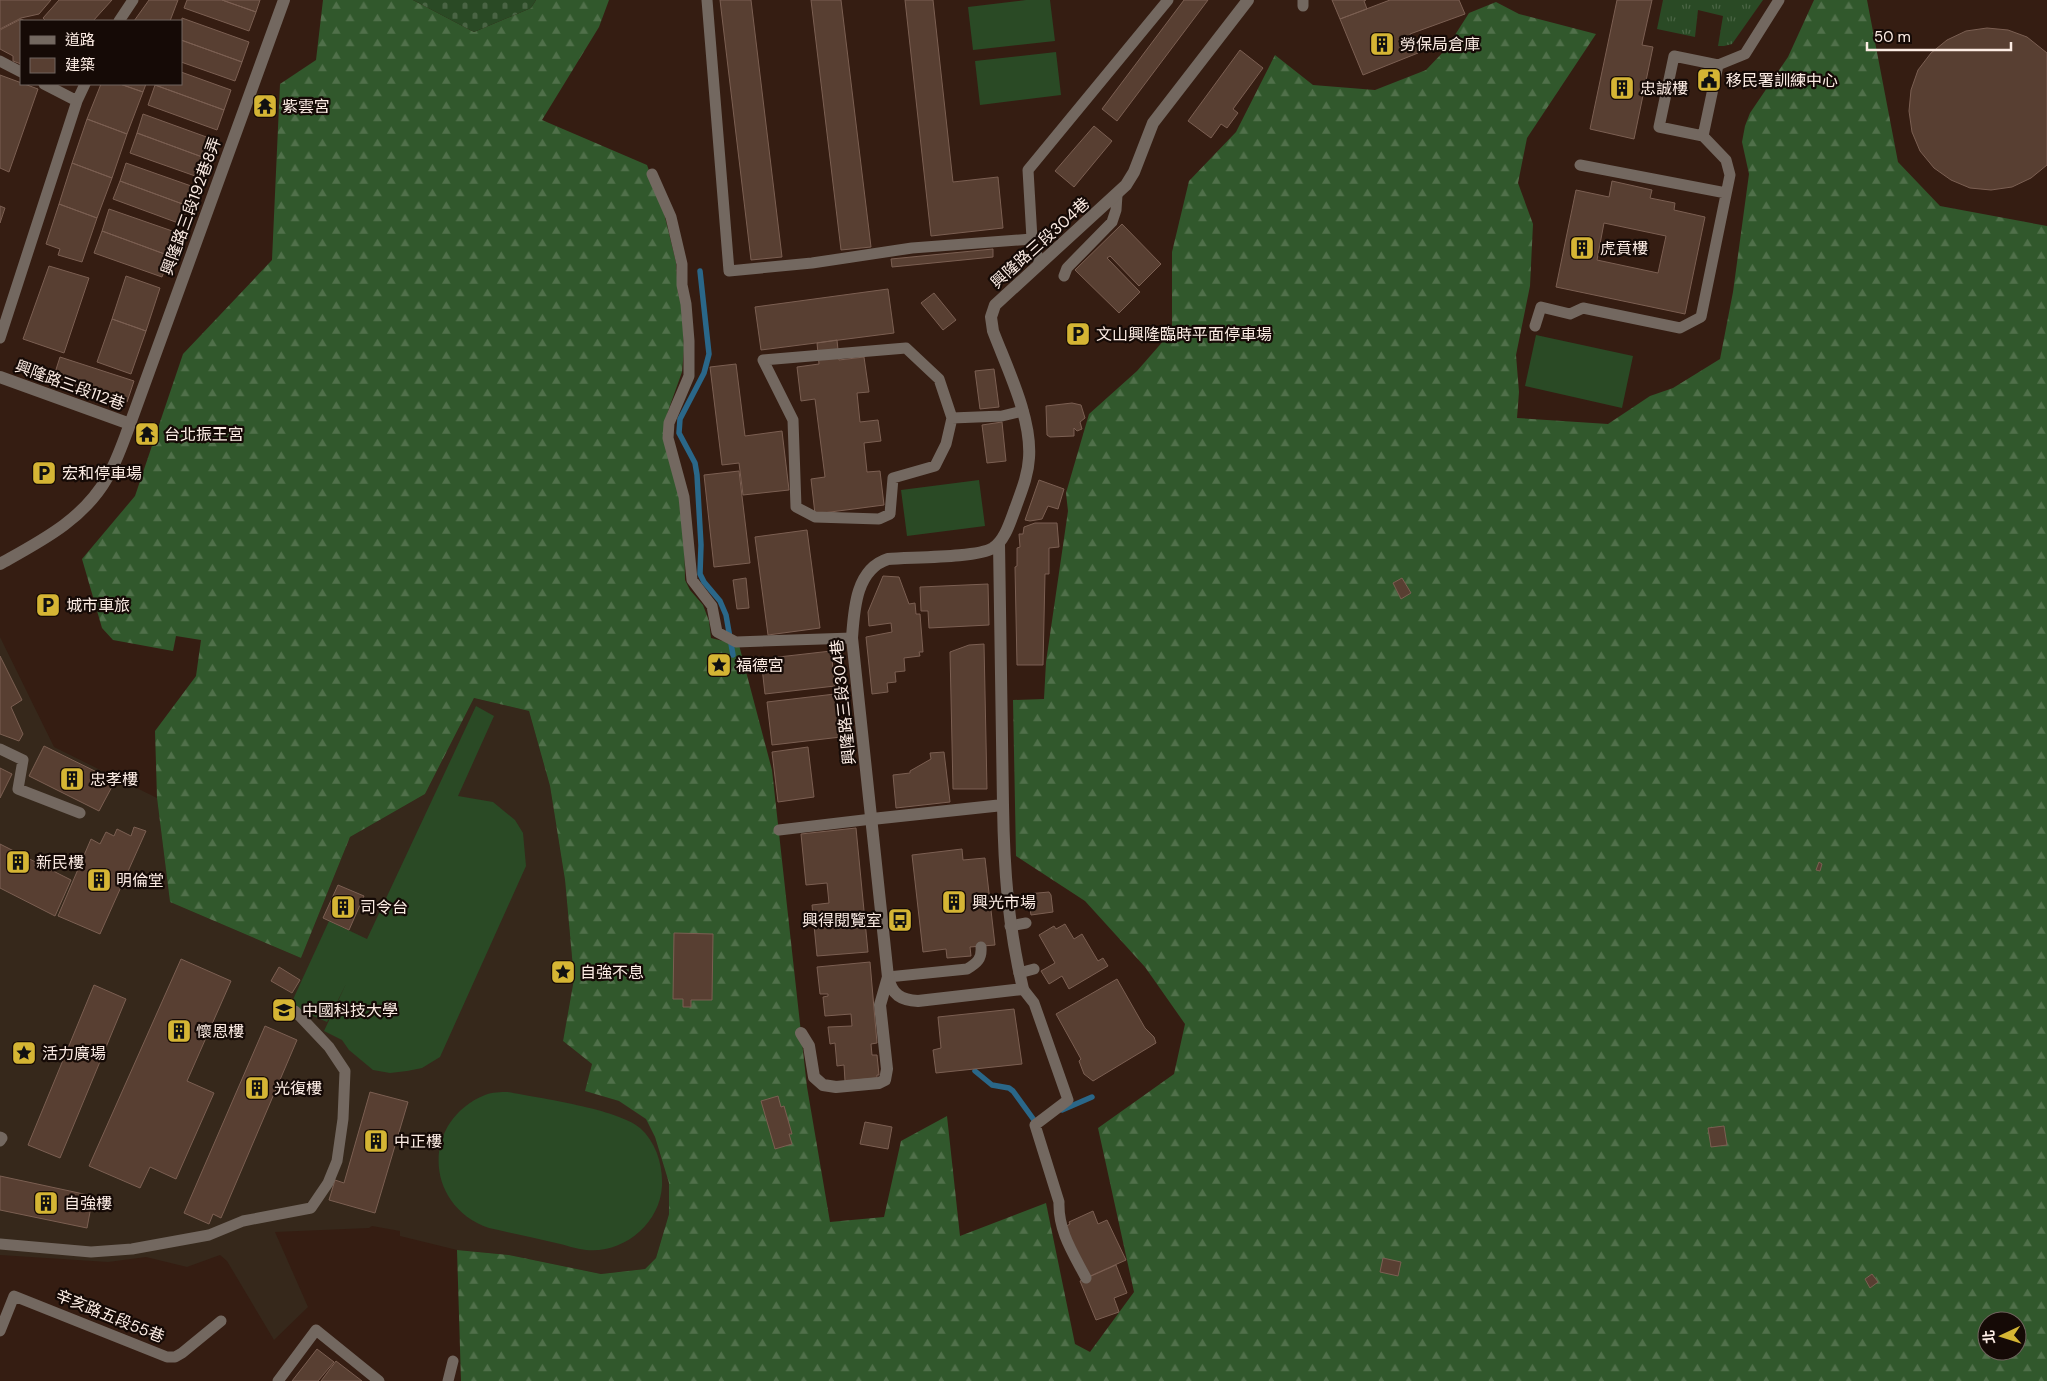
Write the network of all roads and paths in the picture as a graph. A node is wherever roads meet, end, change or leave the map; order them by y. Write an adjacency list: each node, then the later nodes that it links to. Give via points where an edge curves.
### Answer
1 (133, 0): 7 (lane)
2 (284, 0): 27 (street, 興隆路三段192巷8弄)
3 (707, 0): 19 (lane, via 729,271 912,248)
4 (1168, 0): 19 (lane, via 1028,170)
5 (1248, 0): 18 (street, 興隆路三段304巷, via 1153,123 1134,172)
6 (1779, 0): 9 (lane, via 1745,54)
7 (120, 20)
8 (0, 61): 10 (lane)
9 (1718, 65): 14 (lane); 14 (lane, via 1674,56 1672,65 1660,128)
10 (20, 71)
11 (46, 85): 13 (lane)
12 (85, 85): 13 (lane)
13 (77, 101): 23 (lane)
14 (1703, 136): 17 (lane, via 1726,160 1730,175)
15 (1580, 166): 17 (lane)
16 (652, 174): 30 (lane, via 671,217 682,264 690,341 689,376 669,424 668,438 684,496 692,580 712,606 717,632 736,642)
17 (1726, 193): 22 (lane, via 1701,317 1680,328 1583,308 1570,314 1540,307)
18 (1117, 195): 20 (street, 興隆路三段304巷); 21 (lane, via 1112,222 1067,268)
19 (1032, 238): 20 (lane)
20 (1040, 264): 25 (street, 興隆路三段304巷, via 995,305 991,317 993,331)
21 (1064, 276)
22 (1536, 326)
23 (0, 338)
24 (0, 377): 27 (street, 興隆路三段112巷)
25 (1023, 411): 26 (lane, via 1002,416); 28 (street, 興隆路三段304巷, via 1029,442 1026,476 1009,527)
26 (952, 418): 26 (lane, via 939,379 906,348 764,360 793,420 796,507 815,517 880,519 890,514 893,478 935,466 946,444)
27 (130, 424): 29 (street, 興隆路三段192巷8弄, via 108,477 92,500 48,537)
28 (999, 543): 30 (street, 興隆路三段304巷, via 973,554 888,558 878,562 864,578 858,594); 32 (street, 興隆路三段304巷)
29 (0, 564)
30 (852, 638): 34 (street, 興隆路三段304巷)
31 (0, 749): 33 (lane, via 22,760 18,789)
32 (1003, 805): 34 (street); 37 (street, 興隆路三段304巷, via 1004,870)
33 (80, 813)
34 (872, 819): 35 (lane); 41 (street, 興隆路三段304巷)
35 (779, 830)
36 (1026, 923): 37 (lane)
37 (1010, 926): 40 (street, 興隆路三段304巷)
38 (980, 947): 41 (lane, via 978,963 967,969)
39 (1034, 969): 40 (lane)
40 (1019, 973): 42 (street, 興隆路三段304巷)
41 (888, 977): 42 (street, 興隆路三段304巷, via 895,994 907,1001); 44 (street, via 880,1005 888,1070 885,1080 836,1087 824,1085 814,1077 809,1046)
42 (1023, 989): 48 (lane, 興隆路三段304巷, via 1034,1003 1068,1100 1035,1125 1059,1202 1063,1235)
43 (295, 1011): 47 (lane, via 329,1047 345,1072 344,1119 338,1161 311,1208 243,1222 209,1235 132,1249 91,1252)
44 (801, 1033)
45 (0, 1137): 46 (lane)
46 (0, 1141)
47 (0, 1244)
48 (1086, 1278)
49 (221, 1321): 50 (lane, 辛亥路五段55巷, via 182,1353 168,1357 14,1296)
50 (0, 1331)
51 (453, 1361): 54 (lane)
52 (278, 1381): 53 (lane, via 316,1330)
53 (379, 1381)
54 (448, 1381)

